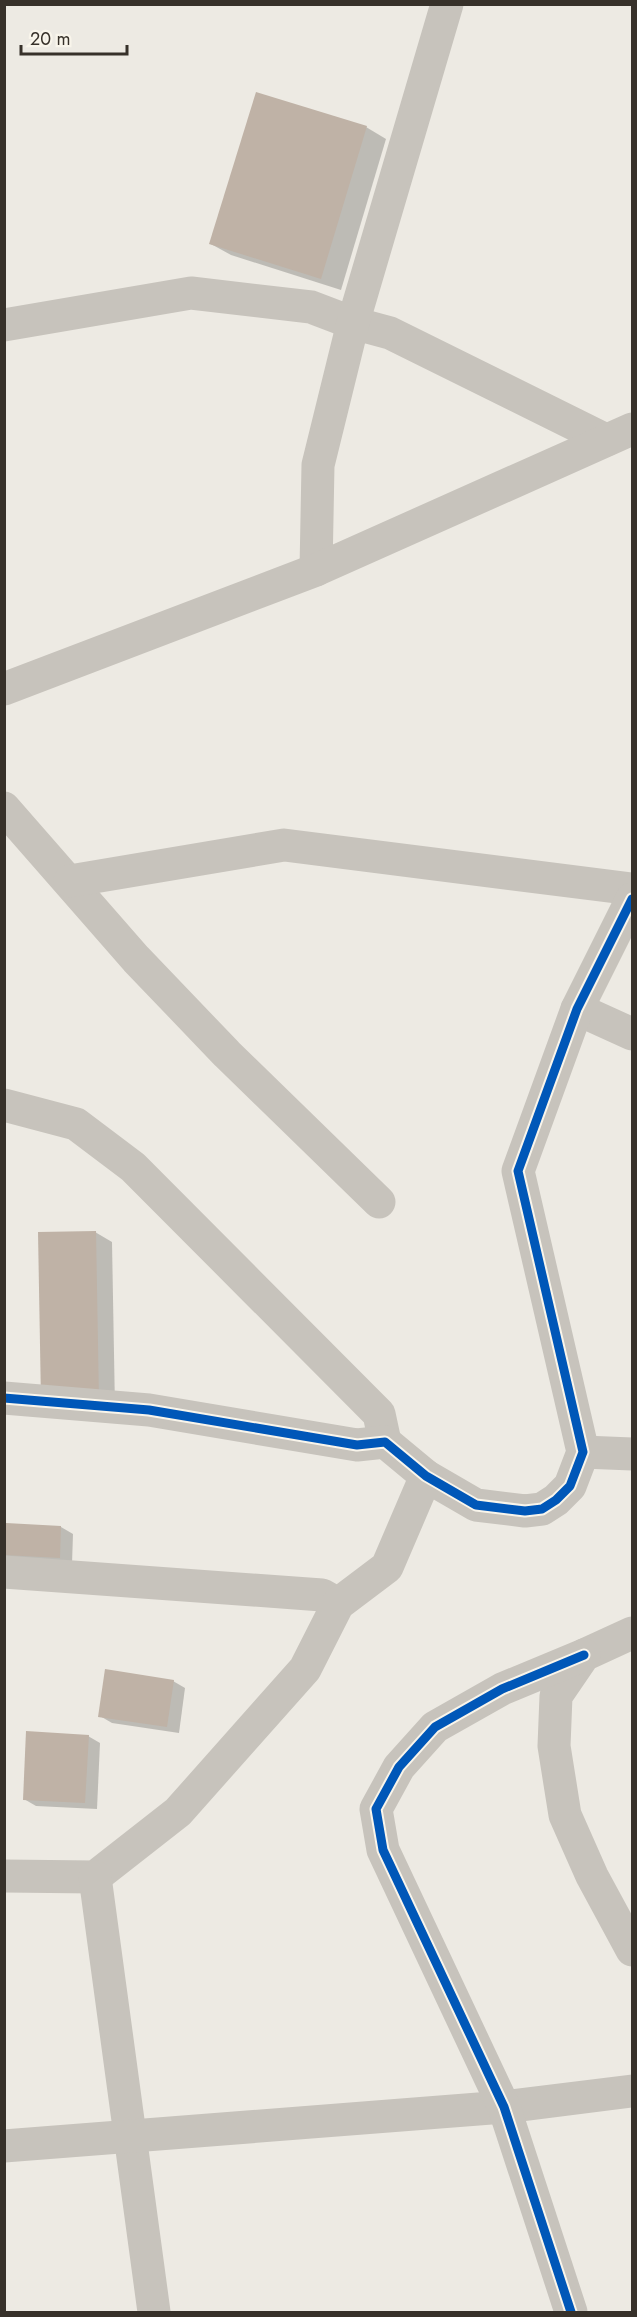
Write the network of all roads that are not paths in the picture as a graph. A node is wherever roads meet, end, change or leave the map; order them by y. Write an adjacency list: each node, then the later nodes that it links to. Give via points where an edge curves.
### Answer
1 (447, 4): 2 (street)
2 (353, 323): 3 (street, via 311,307 191,293); 4 (street, via 390,333); 5 (street, via 318,465)
3 (4, 325)
4 (619, 434): 5 (street)
5 (316, 570): 6 (street)
6 (4, 689)
7 (4, 808): 8 (street)
8 (17, 834): 9 (street)
9 (70, 881): 10 (street, via 284,845); 15 (street, via 136,959 219,1046)
10 (633, 889)
11 (633, 899): 12 (street)
12 (577, 1009): 13 (street); 18 (street, via 518,1171)
13 (633, 1034)
14 (4, 1105): 17 (street, via 76,1124 133,1167 379,1414)
15 (379, 1202)
16 (4, 1398): 17 (street, via 148,1410 357,1445)
17 (385, 1442): 20 (street)
18 (583, 1452): 19 (street); 20 (street, via 570,1486 542,1509 525,1511 476,1505)
19 (633, 1454)
20 (426, 1476): 22 (street, via 387,1567)
21 (4, 1572): 22 (street, via 322,1594)
22 (338, 1604): 26 (street, via 305,1669 178,1812)
23 (633, 1633): 24 (street)
24 (584, 1655): 27 (street, via 556,1696 554,1746 565,1815 592,1876); 29 (street, via 502,1689 435,1727 399,1767 376,1809 383,1850)
25 (4, 1876): 26 (street)
26 (95, 1877): 30 (street)
27 (633, 1950)
28 (633, 2091): 29 (street)
29 (504, 2107): 30 (street); 33 (street)
30 (129, 2138): 31 (street); 32 (street)
31 (4, 2146)
32 (154, 2313)
33 (571, 2313)

